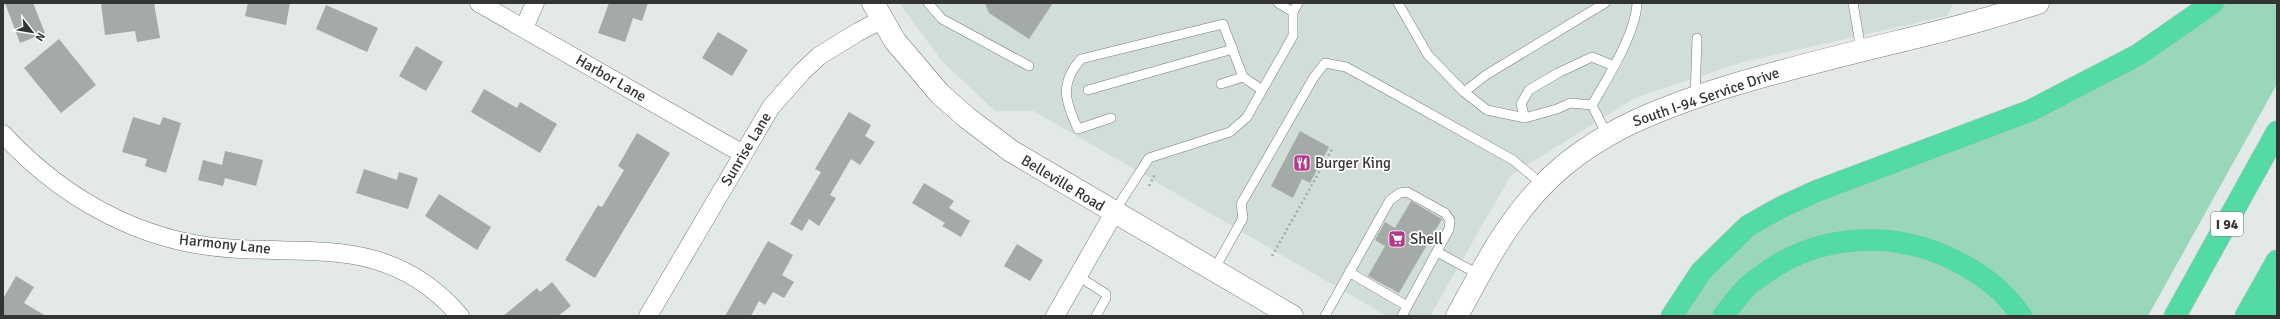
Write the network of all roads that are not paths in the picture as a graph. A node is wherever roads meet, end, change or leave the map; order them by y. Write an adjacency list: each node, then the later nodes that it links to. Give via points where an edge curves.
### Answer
1 (479, 3): 14 (street, Harbor Lane)
2 (535, 3): 14 (street)
3 (928, 3): 18 (lane, via 942,19)
4 (1278, 3): 13 (lane)
5 (1298, 3): 13 (lane)
6 (1398, 3): 24 (lane, via 1428,54)
7 (1605, 3): 24 (lane, via 1486,75)
8 (1636, 3): 19 (lane, via 1636,16)
9 (1853, 3): 17 (lane)
10 (2038, 3): 17 (street, South I-94 Service Drive, via 1973,23)
11 (2213, 3): 51 (highway, via 2138,54 2030,111 1817,191 1748,226 1701,272)
12 (878, 11): 32 (street, Sunrise Lane, via 802,72 772,107); 34 (street, Belleville Road, via 896,41 917,68 966,117 1011,152)
13 (1293, 12): 23 (lane, via 1293,36)
14 (524, 28): 32 (street, Harbor Lane)
15 (1697, 38): 25 (lane)
16 (1233, 49): 20 (lane); 22 (lane); 27 (lane, via 1223,24 1081,59 1065,85 1069,109 1078,129)
17 (1861, 50): 25 (street, South I-94 Service Drive)
18 (1029, 66)
19 (1614, 66): 26 (lane); 28 (lane, via 1592,57 1558,73 1529,90 1521,104)
20 (1243, 77): 21 (lane); 23 (lane)
21 (1220, 84)
22 (1088, 90)
23 (1262, 90): 34 (lane, via 1247,117 1230,132 1149,158)
24 (1464, 92): 28 (lane, via 1487,110)
25 (1694, 98): 31 (street, South I-94 Service Drive, via 1644,116)
26 (1592, 105): 28 (lane, via 1570,103); 31 (lane)
27 (1111, 118)
28 (1525, 118)
29 (2277, 132): 54 (highway, I 94)
30 (3, 134): 44 (street, Harmony Lane, via 51,179 77,198 143,230 190,243 229,248 346,253 374,259 423,282 437,292)
31 (1608, 135): 33 (street, South I-94 Service Drive, via 1576,155)
32 (742, 154): 45 (street, Sunrise Lane)
33 (1543, 185): 37 (lane, via 1513,160 1346,67 1325,63 1314,77 1241,204 1243,218); 39 (street, South I-94 Service Drive, via 1511,222)
34 (1114, 213): 37 (street, Belleville Road); 40 (street)
35 (1437, 252): 38 (lane, via 1449,229 1450,220 1445,213 1407,192 1400,193 1390,200); 39 (lane); 42 (lane)
36 (2277, 261): 55 (highway)
37 (1214, 270): 43 (street, Belleville Road)
38 (1349, 272): 42 (lane); 48 (lane)
39 (1480, 275): 50 (street, South I-94 Service Drive)
40 (1078, 276): 46 (street); 47 (lane, via 1106,294)
41 (2277, 298): 56 (highway)
42 (1407, 306): 49 (lane)
43 (1284, 314)
44 (460, 316)
45 (648, 316)
46 (1055, 316)
47 (1096, 316)
48 (1325, 316)
49 (1402, 316)
50 (1457, 316)
51 (1672, 316)
52 (1723, 316): 53 (highway, via 1746,287 1779,264 1806,251 1863,239 1919,245 1945,256 1975,271 2000,291)
53 (2021, 316)
54 (2175, 316)
55 (2246, 316)
56 (2267, 316)

